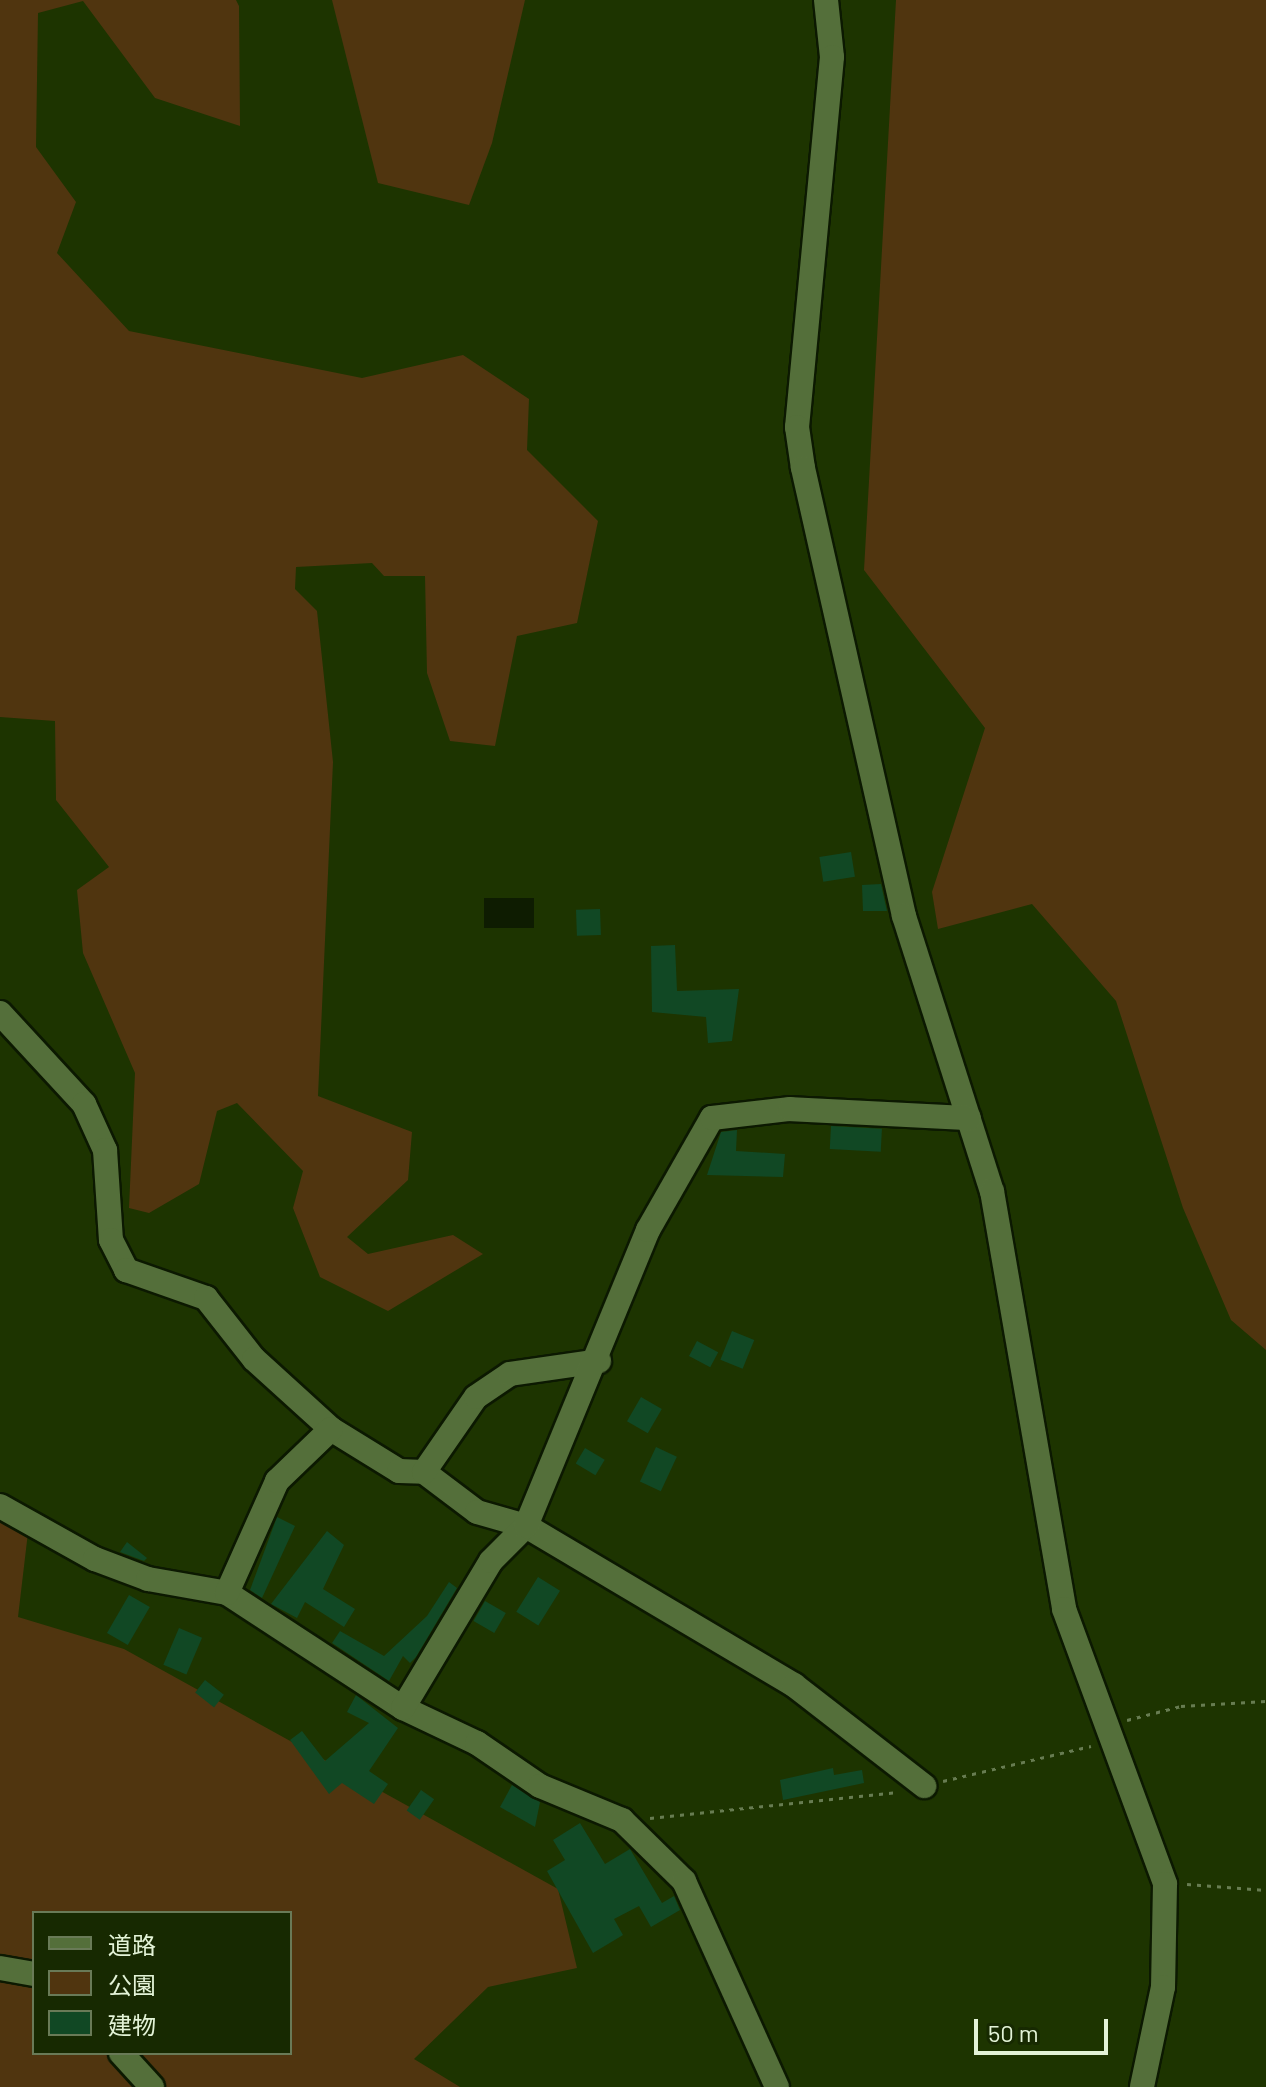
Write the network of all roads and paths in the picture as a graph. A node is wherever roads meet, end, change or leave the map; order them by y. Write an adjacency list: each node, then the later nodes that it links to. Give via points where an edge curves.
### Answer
1 (826, 0): 3 (street, via 832,57 825,170 797,427 825,583 904,916)
2 (0, 1013): 5 (street, via 84,1104 105,1150 111,1240 126,1270 206,1298 254,1359)
3 (969, 1118): 4 (street, via 790,1109 712,1118 648,1230); 12 (street, via 992,1191 1064,1609)
4 (599, 1361): 6 (street, via 510,1374 476,1397); 8 (street)
5 (331, 1429): 6 (street, via 399,1471); 9 (street, via 277,1481)
6 (424, 1472): 8 (street, via 477,1512)
7 (0, 1506): 9 (street, via 95,1559 148,1579)
8 (526, 1526): 11 (street, via 491,1561); 13 (street, via 794,1685)
9 (227, 1593): 11 (street)
10 (1266, 1701): 12 (path, via 1181,1706)
11 (403, 1708): 14 (street, via 477,1743 540,1786)
12 (1111, 1734): 13 (path); 15 (street)
13 (924, 1786): 14 (path, via 861,1800)
14 (622, 1820): 21 (street, via 684,1881)
15 (1165, 1884): 16 (path); 22 (street, via 1163,1987)
16 (1266, 1890)
17 (0, 1968): 18 (street)
18 (32, 1974)
19 (123, 2055): 20 (street)
20 (152, 2087)
21 (777, 2087)
22 (1142, 2087)

